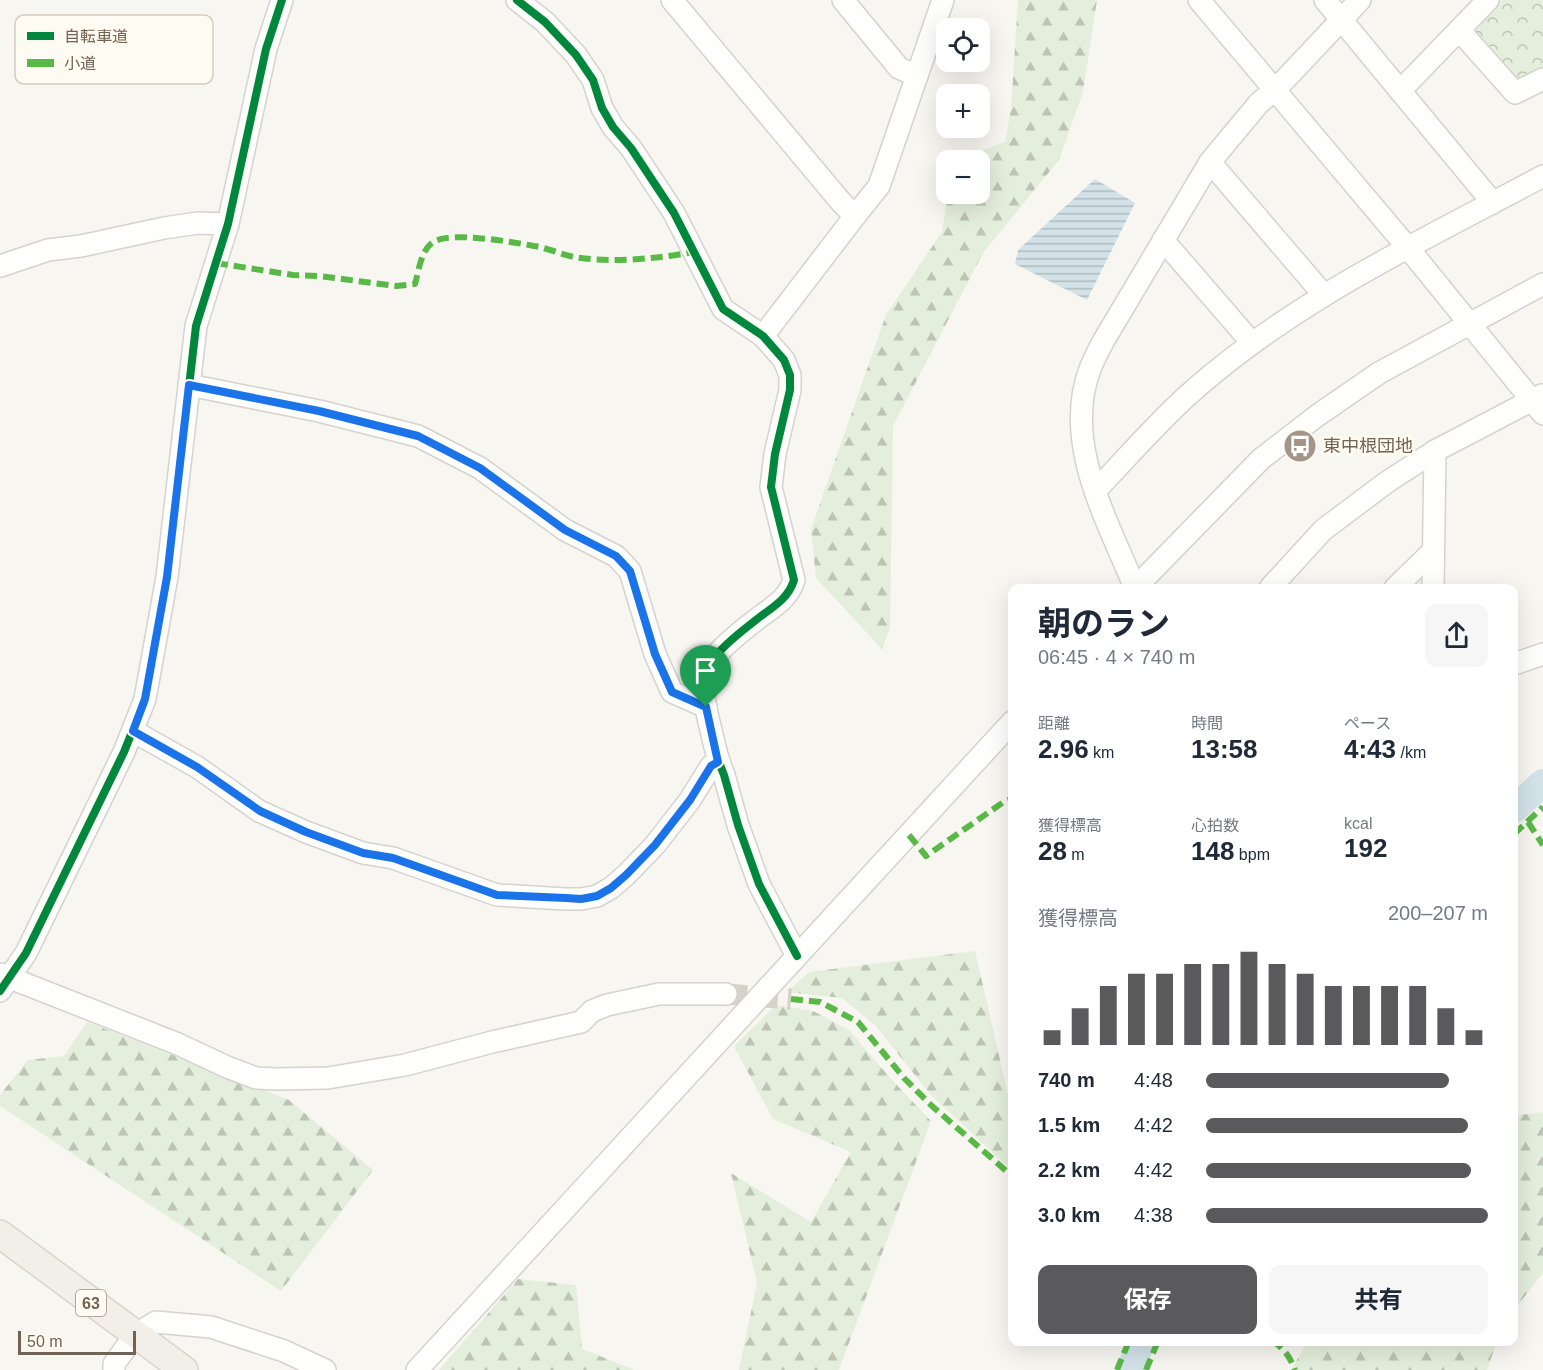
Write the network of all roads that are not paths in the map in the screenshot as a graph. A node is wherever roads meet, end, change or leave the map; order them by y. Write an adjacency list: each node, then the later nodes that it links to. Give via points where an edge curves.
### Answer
1 (282, 0): 20 (street, via 266,49)
2 (517, 0): 27 (street, via 545,22 593,80 602,108 674,213 723,309)
3 (672, 0): 19 (street)
4 (843, 0): 12 (street, via 899,68)
5 (943, 0): 12 (street)
6 (1199, 0): 14 (street)
7 (1325, 0): 10 (street)
8 (1360, 0): 10 (street)
9 (1488, 0): 11 (street)
10 (1341, 21): 14 (street); 15 (street)
11 (1460, 30): 13 (street, via 1515,93); 15 (street)
12 (917, 76): 19 (street, via 879,186)
13 (1543, 79)
14 (1275, 90): 16 (street, via 1259,103); 22 (street)
15 (1400, 91): 18 (street)
16 (1210, 162): 21 (street); 25 (street)
17 (1543, 177): 18 (street)
18 (1493, 203): 22 (street)
19 (855, 216): 27 (street)
20 (228, 224): 23 (street, via 164,228 48,250); 29 (street, via 196,326)
21 (1163, 240): 28 (street); 32 (street, via 1089,370 1081,426)
22 (1408, 248): 25 (street); 26 (street)
23 (0, 266)
24 (1543, 284): 26 (street)
25 (1323, 294): 28 (street)
26 (1468, 324): 30 (street); 35 (street, via 1379,373 1261,459)
27 (763, 336): 41 (street, via 784,360 790,375 771,487 794,580 781,601 723,647 712,661 703,684)
28 (1252, 343): 32 (street, via 1187,396)
29 (189, 385): 41 (street, via 418,436 480,468 565,530 616,556 630,571 655,654 672,692); 43 (street, via 167,577 145,699)
30 (1539, 403): 31 (street)
31 (1435, 452): 33 (street); 36 (street, via 1323,530)
32 (1095, 491): 34 (street)
33 (1432, 552): 37 (street); 38 (street)
34 (1133, 584)
35 (1139, 584)
36 (1274, 584)
37 (1399, 584)
38 (1433, 584)
39 (1543, 654): 40 (street)
40 (1518, 663)
41 (706, 707): 44 (street)
42 (1008, 726): 45 (street)
43 (133, 731): 44 (street, via 197,767 260,811 306,832 497,895 581,899 611,888 655,845 711,766); 46 (street, via 26,953)
44 (718, 762): 45 (street, via 759,884)
45 (797, 956): 53 (street)
46 (3, 981): 47 (street, via 178,1044 256,1078 277,1079 328,1078 405,1065 581,1022 592,1011 607,1005 659,994)
47 (726, 994)
48 (0, 1234): 49 (main road, 63)
49 (135, 1335): 50 (street, via 114,1364); 51 (main road, 63); 52 (street, via 156,1322 211,1327 284,1351)
50 (114, 1370)
51 (183, 1370)
52 (325, 1370)
53 (417, 1370)

